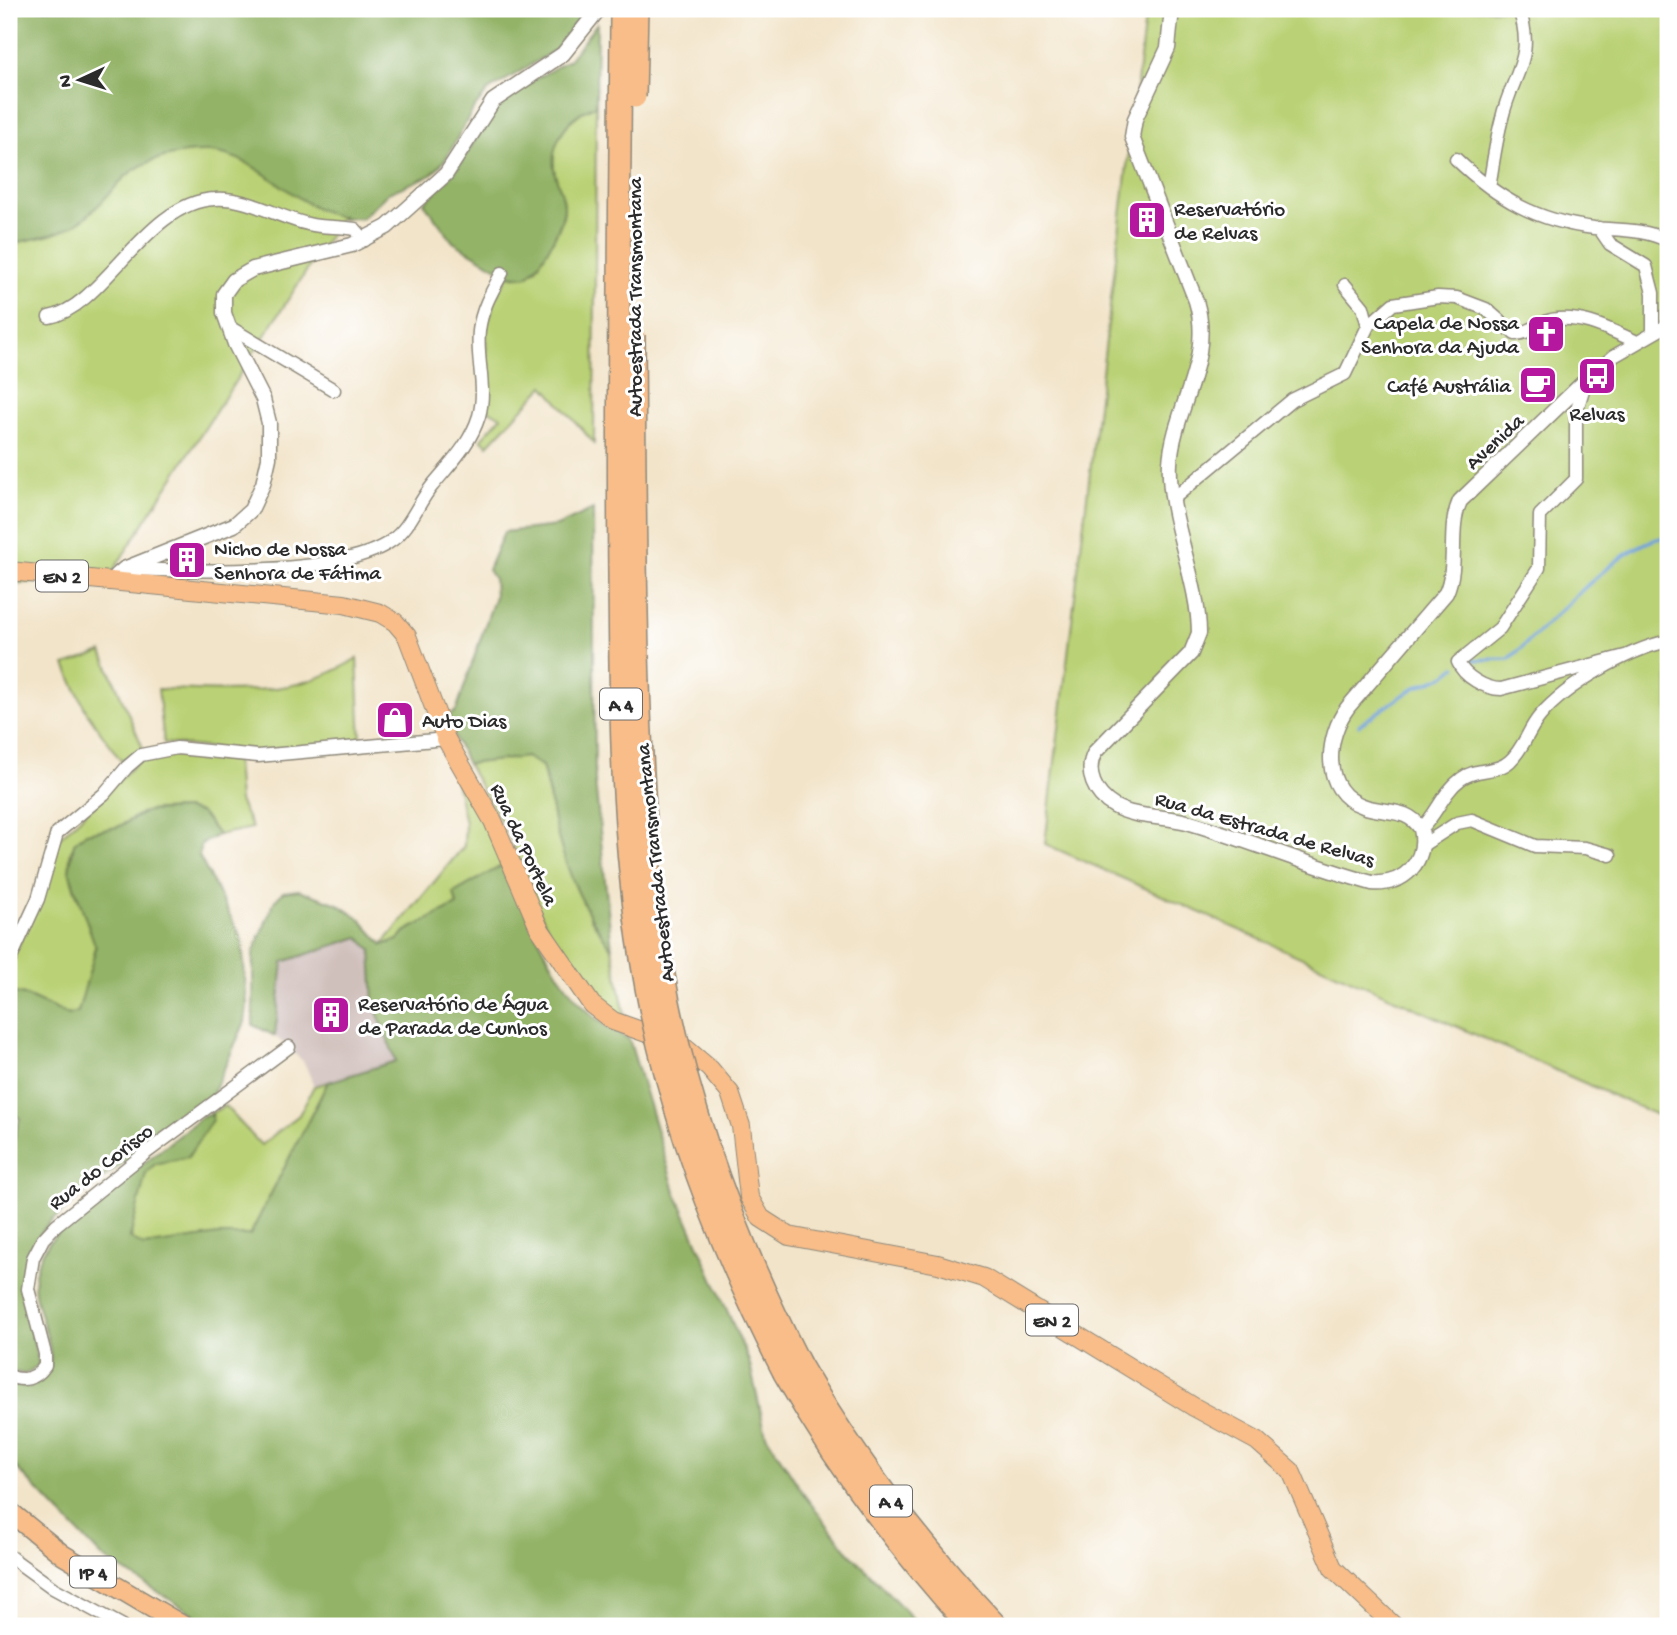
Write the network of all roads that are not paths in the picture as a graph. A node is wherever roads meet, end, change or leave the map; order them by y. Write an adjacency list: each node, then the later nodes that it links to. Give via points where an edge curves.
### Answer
1 (599, 9): 9 (street, via 563,54 487,108 441,180 394,222)
2 (621, 9): 32 (highway, Autoestrada Transmontana / A 4, bridge, via 620,682 636,914 651,1012 685,1140 742,1289)
3 (637, 9): 32 (highway, Autoestrada Transmontana / A 4, bridge, via 632,238 637,606 644,801 655,916 675,1030 713,1161)
4 (1172, 9): 21 (street, Rua da Estrada de Relvas, via 1168,48 1137,115 1132,137 1196,301 1201,325 1199,358 1170,459)
5 (1519, 9): 7 (street, via 1523,63 1503,113)
6 (1457, 159): 7 (street)
7 (1489, 187): 8 (street, via 1528,213)
8 (1599, 228): 10 (street, via 1635,231); 17 (street, via 1610,244 1648,270)
9 (365, 240): 13 (street, via 355,229 312,225 225,199 204,200 151,231 81,300); 16 (street, via 237,276 223,300)
10 (1668, 241)
11 (502, 273): 23 (street, via 480,321 483,388 476,424 461,453 396,538 340,562)
12 (1345, 285): 15 (street, via 1363,307)
13 (49, 317)
14 (1668, 325): 17 (street, Avenida)
15 (1368, 326): 18 (street, via 1393,304 1450,297 1486,309 1516,334 1551,320 1570,319 1592,322); 21 (street, via 1343,375 1292,400)
16 (229, 327): 20 (street); 23 (street, via 267,414 269,458 259,494 246,516 226,530)
17 (1653, 332): 18 (street, Avenida)
18 (1637, 342): 19 (street, Avenida)
19 (1586, 380): 25 (street, via 1576,411 1577,478 1540,514 1539,568 1500,628 1458,662 1487,688 1501,689); 27 (street, Avenida, via 1460,501 1453,566 1442,599 1336,726 1332,772 1337,783 1363,806 1407,815)
20 (334, 390)
21 (1174, 498): 28 (street, Rua da Estrada de Relvas, via 1198,639 1191,653 1095,752 1090,772 1095,788 1118,808 1186,822 1372,883 1394,881 1407,874)
22 (9, 571): 23 (main road, Rua da Portela / EN 2)
23 (120, 575): 26 (main road, Rua da Portela / EN 2, via 344,604 380,613 395,622 412,646)
24 (1668, 641): 25 (street)
25 (1625, 656): 27 (street, via 1558,697 1507,764 1461,779)
26 (446, 739): 30 (street, via 258,756 183,748 141,755 57,833 38,900); 44 (main road, Rua da Portela / EN 2, via 497,828 540,928 592,1005 612,1021 683,1046 710,1069 734,1103 749,1197 769,1226 789,1236 938,1264 984,1278 1257,1441 1289,1468 1333,1569)
27 (1421, 829): 28 (street)
28 (1423, 845): 29 (street, via 1457,823 1472,820 1535,846 1585,848)
29 (1610, 855)
30 (9, 962)
31 (289, 1047): 33 (street, Rua do Corisco, via 50,1230 33,1258 28,1289 45,1366 32,1378)
32 (792, 1368): 37 (highway, Autoestrada Transmontana / A 4, via 819,1436 897,1546); 43 (highway, Autoestrada Transmontana / A 4, via 956,1583)
33 (9, 1376)
34 (9, 1511): 40 (highway, IP 4, via 64,1555)
35 (9, 1523): 39 (highway, IP 4, via 58,1562)
36 (9, 1556): 38 (street, via 52,1588)
37 (941, 1596): 41 (highway); 42 (highway, Autoestrada Transmontana / A 4)
38 (123, 1626)
39 (165, 1626)
40 (183, 1626)
41 (954, 1626)
42 (969, 1626)
43 (997, 1626)
44 (1394, 1626)

